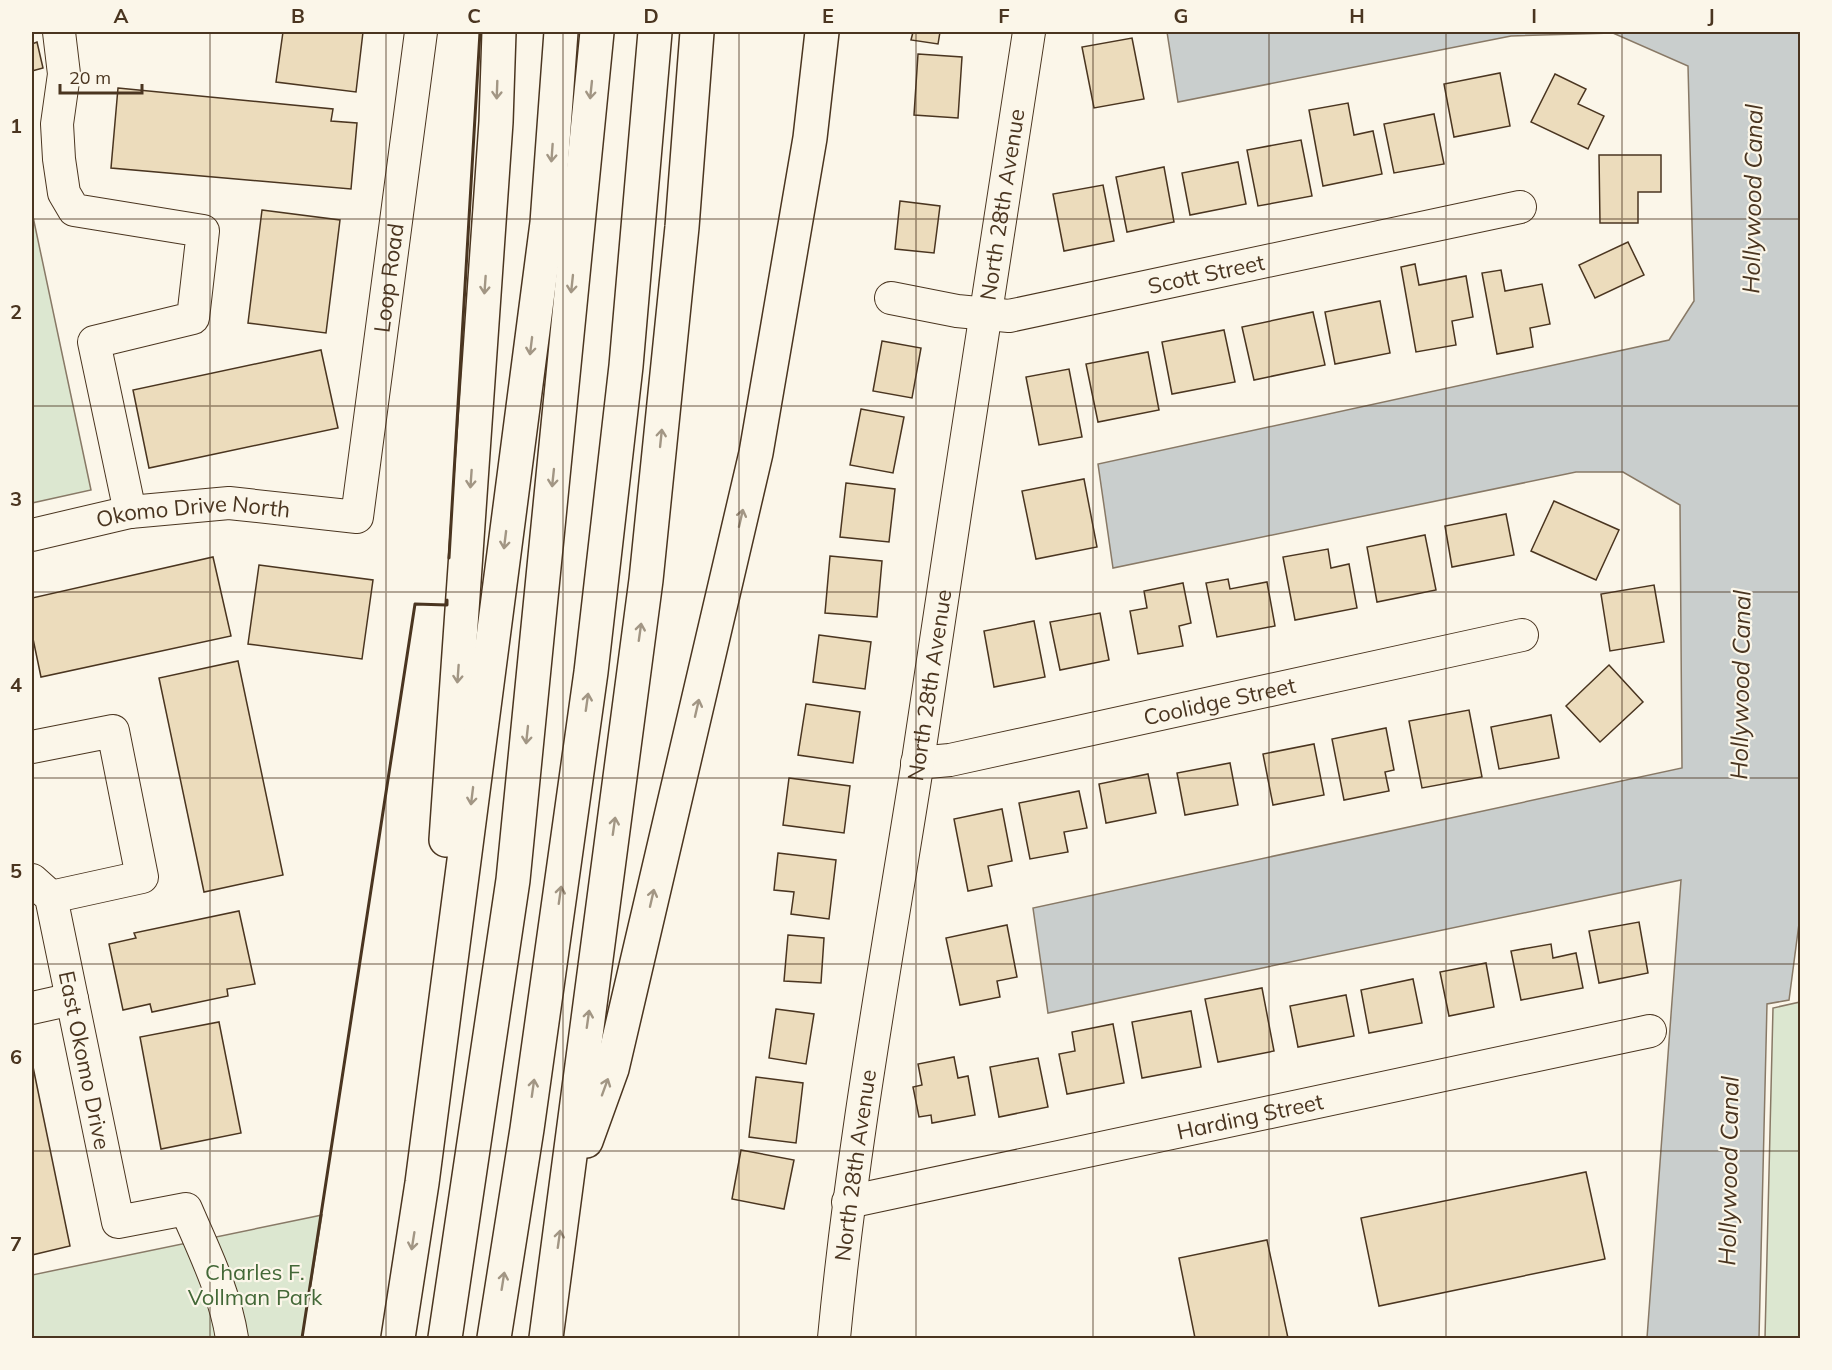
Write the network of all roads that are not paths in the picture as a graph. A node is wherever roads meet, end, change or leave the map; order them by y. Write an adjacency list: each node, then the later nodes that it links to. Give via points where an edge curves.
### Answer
1 (59, 32): 13 (street, via 64,74 57,124 59,159 64,193 74,210 203,231 194,318 94,342)
2 (500, 32): 23 (highway, one-way to 23)
3 (561, 32): 23 (highway, one-way to 23, via 547,224)
4 (597, 32): 28 (highway, one-way to 28, via 513,880)
5 (655, 32): 29 (highway, one-way to 5, via 591,672 626,366)
6 (697, 32): 24 (highway, one-way to 6, via 646,580 682,227)
7 (822, 32): 24 (highway, one-way to 7, via 612,1069 756,453 810,138)
8 (1029, 32): 12 (street, North 28th Avenue)
9 (421, 36): 14 (street, Loop Road)
10 (1520, 207): 12 (street, Scott Street, via 1009,316)
11 (891, 298): 12 (street, Scott Street)
12 (984, 314): 18 (street, North 28th Avenue)
13 (130, 512): 14 (street, Okomo Drive North, via 229,503); 15 (street, Okomo Drive North)
14 (357, 517)
15 (32, 535)
16 (1522, 635): 18 (street, Coolidge Street, via 950,760)
17 (32, 747): 19 (street, East Okomo Drive, via 113,731 142,877)
18 (917, 763): 25 (street, North 28th Avenue)
19 (41, 889): 20 (street, East Okomo Drive)
20 (72, 999): 21 (street); 26 (street, East Okomo Drive, via 118,1222 186,1209 219,1288)
21 (32, 1008)
22 (1650, 1030): 25 (street, Harding Street)
23 (422, 1183): 27 (highway, one-way to 27)
24 (564, 1202): 30 (highway, one-way to 24)
25 (848, 1202): 31 (street, North 28th Avenue)
26 (232, 1338)
27 (398, 1338)
28 (445, 1338)
29 (494, 1338)
30 (546, 1338)
31 (834, 1338)

